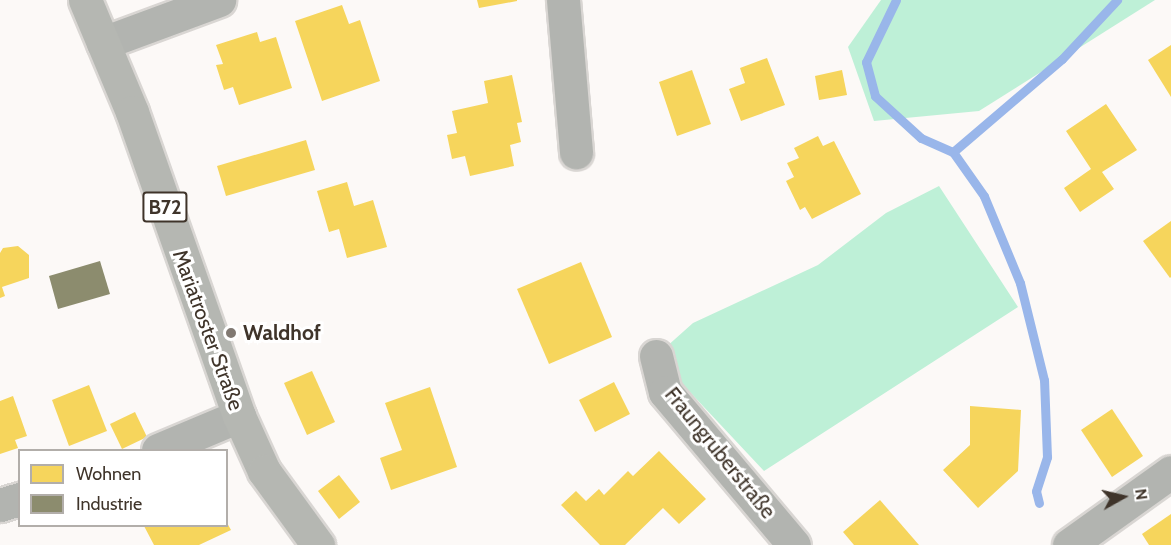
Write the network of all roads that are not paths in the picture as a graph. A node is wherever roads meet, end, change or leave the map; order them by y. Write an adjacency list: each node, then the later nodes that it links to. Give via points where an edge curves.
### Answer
1 (85, 0): 4 (main road, Mariatroster Straße / B72)
2 (219, 0): 4 (street)
3 (562, 0): 5 (street)
4 (104, 43): 7 (main road, Mariatroster Straße / B72)
5 (576, 152)
6 (656, 356): 13 (street, Fraungruberstraße, via 665,392)
7 (239, 416): 8 (street); 12 (main road, Mariatroster Straße / B72, via 264,471)
8 (160, 449)
9 (1171, 472): 14 (street)
10 (18, 500): 11 (street)
11 (0, 505)
12 (318, 545)
13 (794, 545)
14 (1069, 545)

